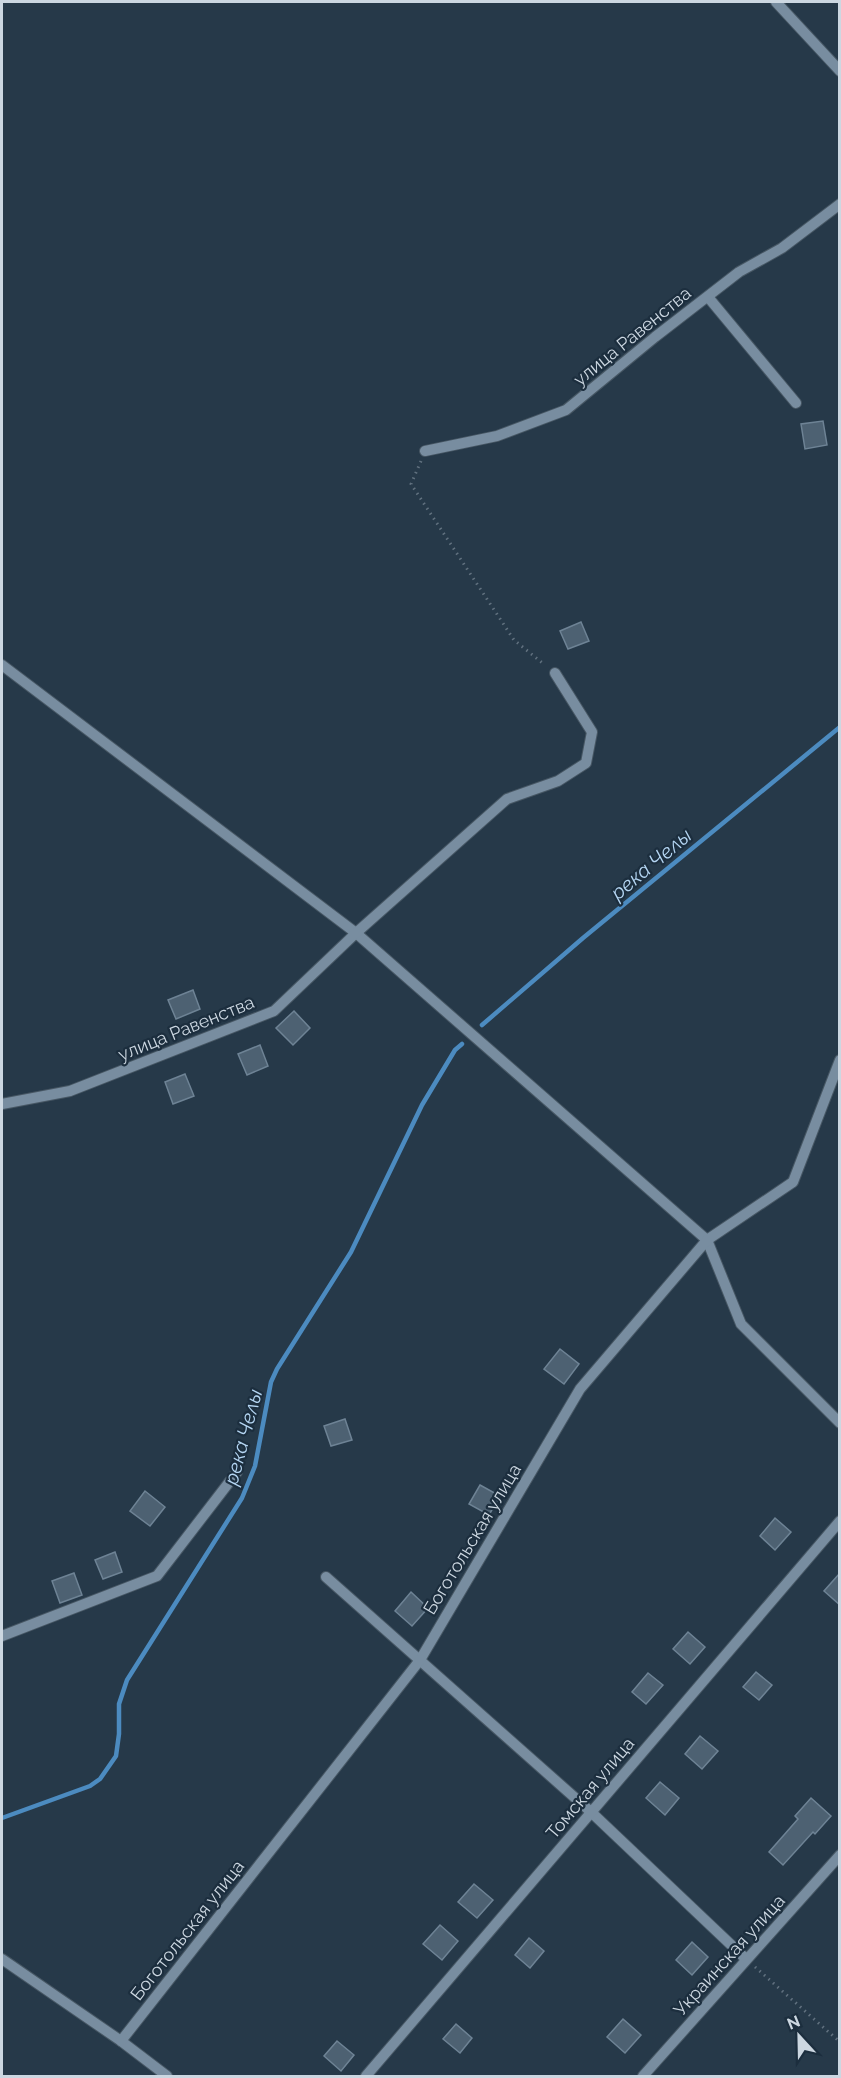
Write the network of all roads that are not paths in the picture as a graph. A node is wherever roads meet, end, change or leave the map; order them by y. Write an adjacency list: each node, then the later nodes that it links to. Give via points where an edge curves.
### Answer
1 (776, 2): 2 (street)
2 (840, 71)
3 (840, 204): 4 (street, улица Равенства)
4 (708, 297): 5 (street); 6 (street, улица Равенства, via 566,410 497,436)
5 (795, 403)
6 (425, 451)
7 (2, 665): 9 (street)
8 (555, 673): 9 (street, улица Равенства, via 592,732 586,764 558,781 507,799)
9 (356, 933): 11 (street, улица Равенства, via 274,1011 70,1091); 12 (street)
10 (840, 1060): 12 (street, Боготольская улица, via 793,1182)
11 (2, 1104)
12 (707, 1240): 13 (street, via 741,1324); 18 (street, Боготольская улица, via 580,1389)
13 (840, 1423)
14 (237, 1472): 17 (street, via 157,1576)
15 (840, 1521): 19 (street, Томская улица)
16 (326, 1577): 18 (street)
17 (2, 1636)
18 (420, 1660): 19 (street); 23 (street, Боготольская улица)
19 (591, 1812): 22 (street); 25 (street, Томская улица)
20 (840, 1855): 22 (street, Украинская улица)
21 (2, 1959): 23 (street)
22 (746, 1959): 26 (street, Украинская улица)
23 (121, 2041): 24 (street)
24 (167, 2076)
25 (366, 2076)
26 (643, 2076)

